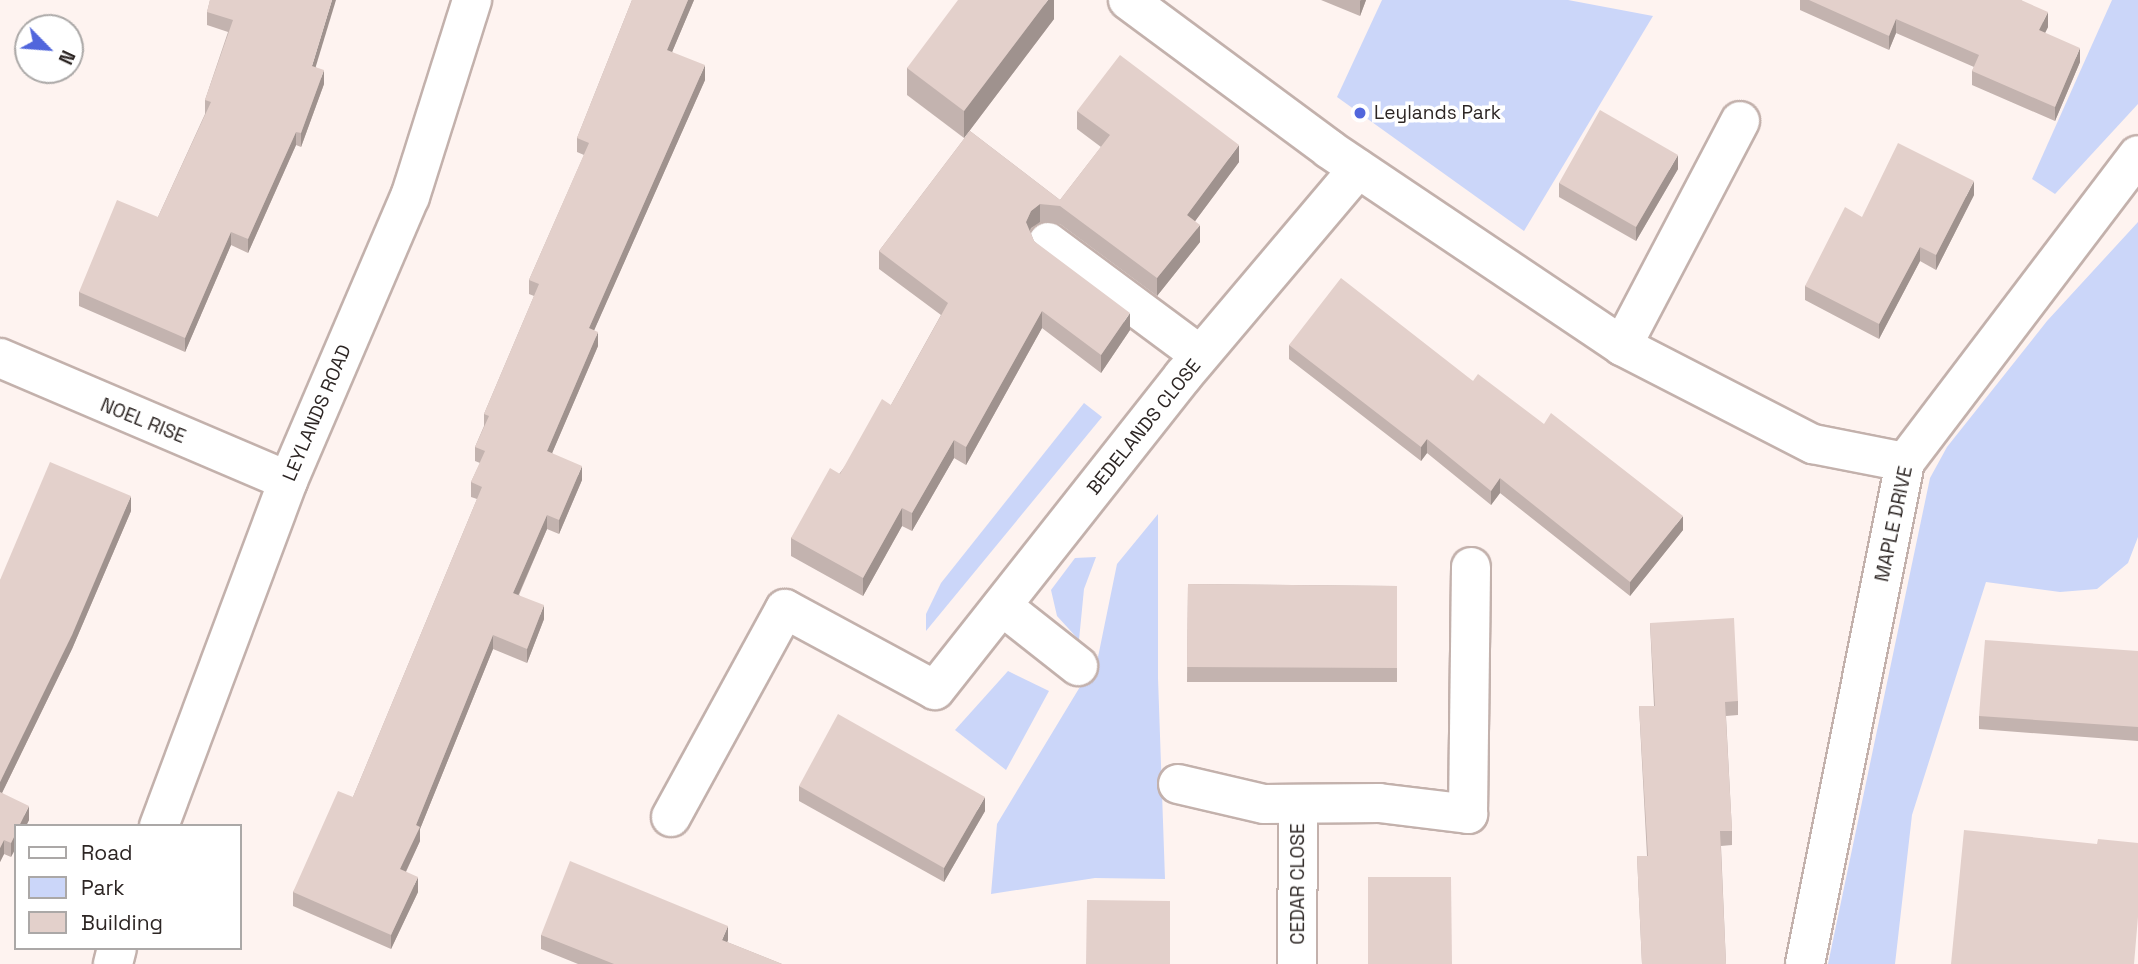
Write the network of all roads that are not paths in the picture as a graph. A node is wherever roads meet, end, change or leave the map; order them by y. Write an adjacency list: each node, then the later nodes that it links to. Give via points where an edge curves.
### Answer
1 (472, 0): 11 (street, LEYLANDS ROAD, via 410,197)
2 (1128, 0): 5 (street)
3 (1740, 121): 7 (street)
4 (2138, 155): 10 (street, MAPLE DRIVE, via 1965,377)
5 (1358, 169): 7 (street); 8 (street, BEDELANDS CLOSE)
6 (1048, 242): 8 (street)
7 (1622, 346): 10 (street, via 1812,444)
8 (1200, 355): 13 (street, BEDELANDS CLOSE)
9 (0, 358): 11 (street, NOEL RISE)
10 (1905, 462): 20 (street, MAPLE DRIVE)
11 (288, 481): 18 (street, LEYLANDS ROAD)
12 (1471, 567): 16 (street, CEDAR CLOSE, via 1468,814 1379,803)
13 (1002, 606): 14 (street); 17 (street, BEDELANDS CLOSE, via 935,690 785,608)
14 (1078, 666)
15 (1178, 784): 16 (street, CEDAR CLOSE, via 1264,804)
16 (1298, 804): 19 (street, CEDAR CLOSE)
17 (671, 817)
18 (160, 824)
19 (1297, 964)
20 (1805, 964)

